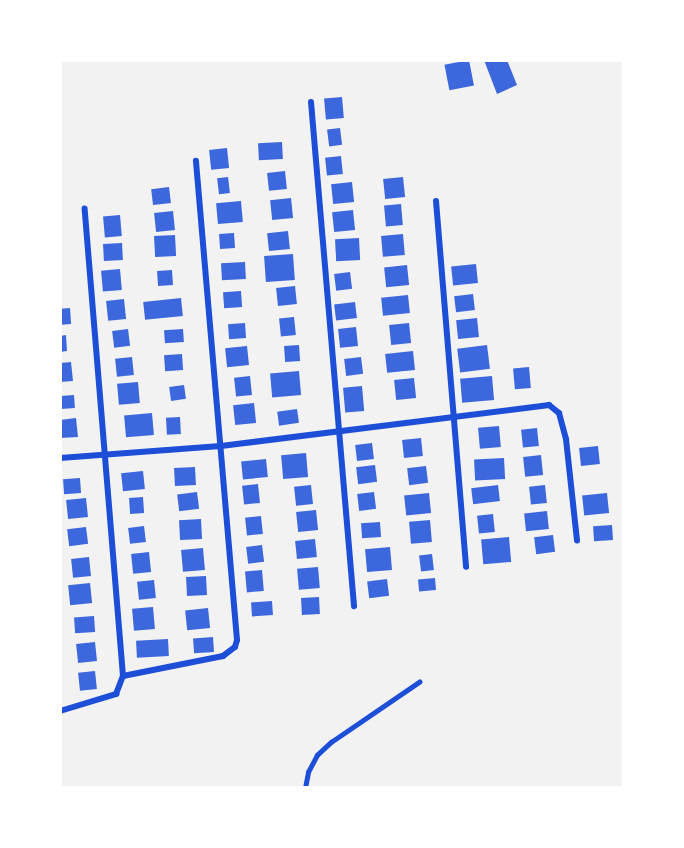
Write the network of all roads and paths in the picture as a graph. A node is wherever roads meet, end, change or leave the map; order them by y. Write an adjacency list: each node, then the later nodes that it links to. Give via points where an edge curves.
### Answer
1 (311, 102): 6 (street)
2 (196, 161): 7 (street)
3 (436, 201): 5 (street)
4 (85, 209): 8 (street)
5 (453, 415): 6 (street); 10 (street, via 549,405 556,408 566,440); 11 (street)
6 (339, 430): 7 (street); 12 (street)
7 (221, 446): 8 (street); 13 (street, via 235,647 223,656)
8 (104, 455): 9 (street); 13 (street)
9 (60, 458)
10 (577, 540)
11 (466, 567)
12 (354, 606)
13 (123, 676): 15 (street, via 116,694)
14 (419, 682): 16 (lane, via 317,755)
15 (60, 711)
16 (305, 788)

